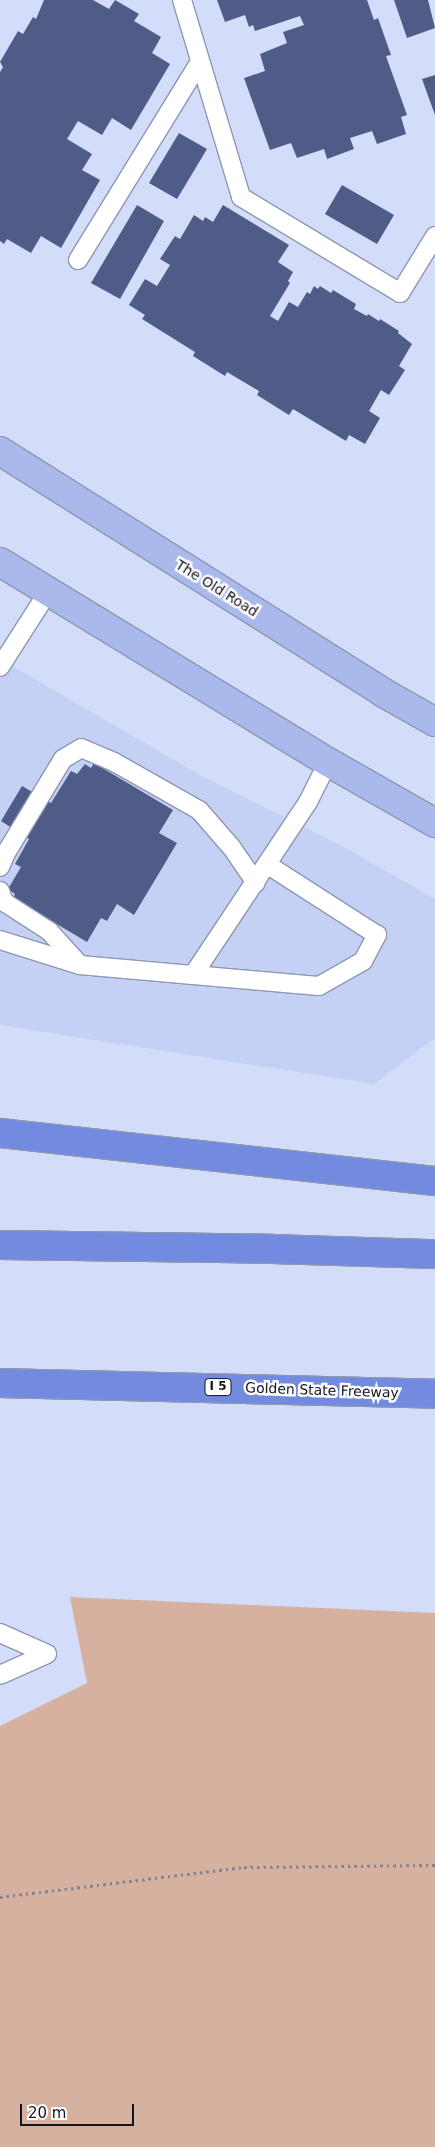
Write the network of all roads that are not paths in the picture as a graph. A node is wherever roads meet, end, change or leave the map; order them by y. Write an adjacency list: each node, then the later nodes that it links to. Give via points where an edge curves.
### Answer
1 (182, 0): 2 (lane)
2 (200, 62): 3 (lane, via 241,197 400,294); 4 (lane)
3 (435, 239)
4 (78, 260)
5 (0, 451): 9 (main road, The Old Road, via 374,687)
6 (0, 562): 7 (main road)
7 (48, 592): 8 (lane); 10 (main road)
8 (0, 667)
9 (435, 722)
10 (328, 762): 11 (main road); 12 (lane, via 308,802)
11 (435, 823)
12 (268, 865): 14 (lane); 18 (lane, via 377,935 363,961 319,986)
13 (0, 867): 14 (lane, via 63,759 81,748 114,762 198,810 232,848)
14 (256, 883): 18 (lane)
15 (0, 891): 17 (lane, via 4,902 48,931)
16 (0, 940): 17 (lane)
17 (80, 965): 18 (lane)
18 (193, 975)
19 (0, 1133): 20 (highway)
20 (435, 1181)
21 (0, 1245): 22 (highway)
22 (435, 1254)
23 (0, 1383): 24 (highway, Golden State Freeway / I 5)
24 (435, 1394)
25 (0, 1633): 26 (lane, via 46,1654)
26 (0, 1675)

